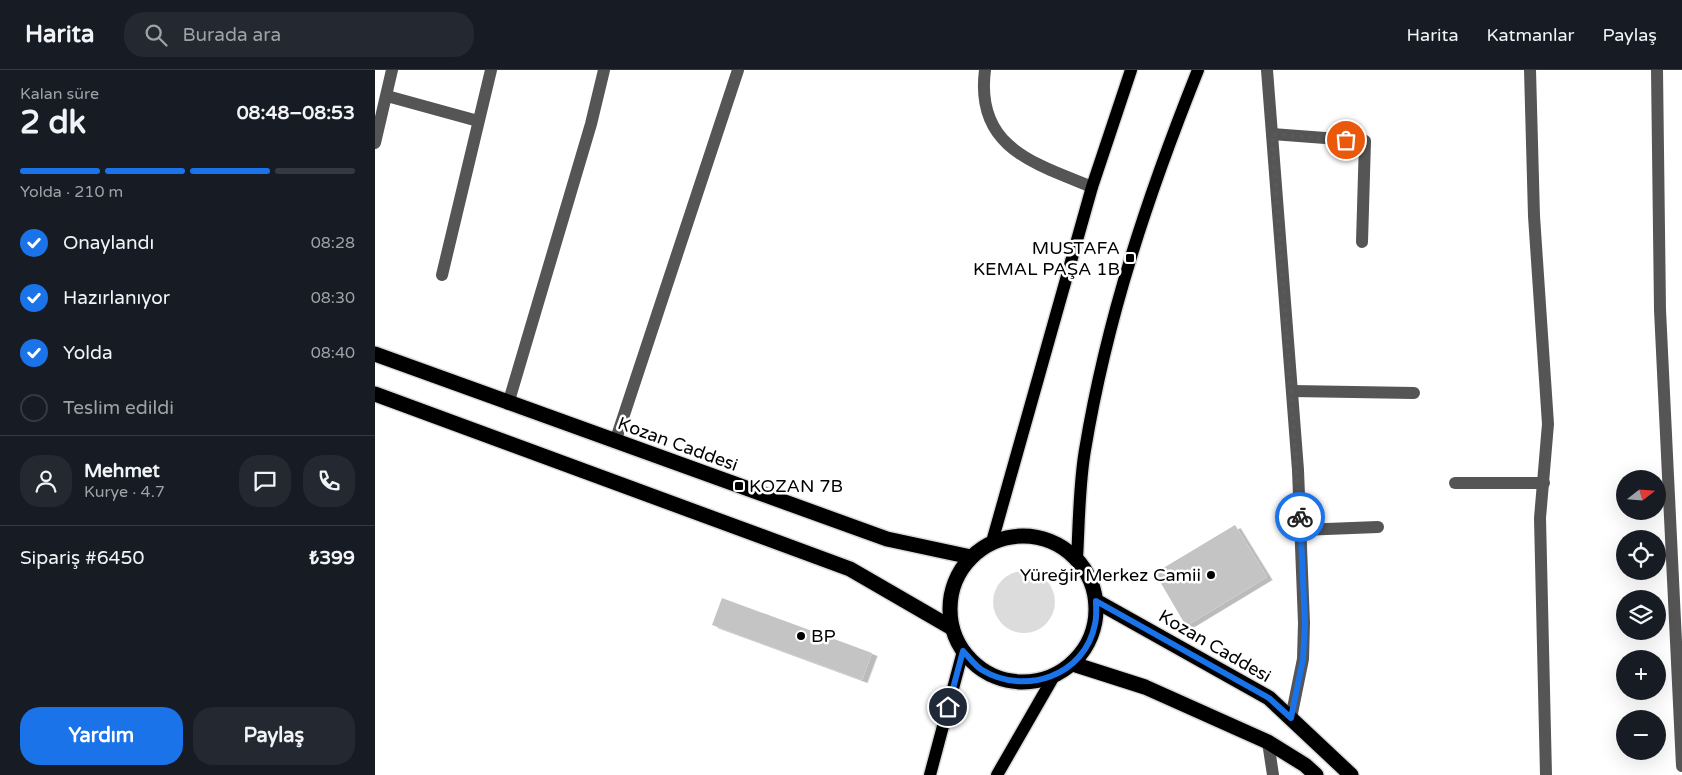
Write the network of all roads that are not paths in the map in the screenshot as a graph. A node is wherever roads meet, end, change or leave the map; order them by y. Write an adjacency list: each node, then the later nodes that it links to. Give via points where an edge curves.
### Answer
1 (392, 70): 11 (street)
2 (491, 70): 12 (street)
3 (604, 70): 22 (street)
4 (738, 70): 23 (street)
5 (985, 70): 15 (street, via 985,111 1002,140 1030,162)
6 (1131, 70): 15 (main road)
7 (1198, 70): 30 (main road, via 1172,135 1107,334 1084,452)
8 (1267, 70): 13 (street)
9 (1531, 70): 25 (street, via 1534,216 1548,424)
10 (1657, 70): 38 (street, via 1659,310)
11 (387, 96): 12 (street); 14 (street)
12 (478, 121): 17 (street)
13 (1272, 134): 16 (street, via 1365,141); 19 (street)
14 (375, 143)
15 (1092, 187): 28 (main road)
16 (1361, 242)
17 (441, 275)
18 (375, 354): 22 (highway, Kozan Caddesi)
19 (1292, 391): 20 (street); 27 (street)
20 (1415, 393)
21 (375, 394): 32 (highway, via 850,569)
22 (508, 404): 23 (highway, Kozan Caddesi)
23 (615, 442): 29 (highway, Kozan Caddesi, via 887,539)
24 (1455, 483): 25 (street)
25 (1544, 483): 44 (street, via 1540,528)
26 (1377, 528): 27 (street)
27 (1301, 530): 36 (street, via 1305,623 1303,659)
28 (992, 542): 29 (highway); 30 (highway, via 1014,536 1037,537 1059,545)
29 (971, 557): 32 (highway, via 957,578 950,602)
30 (1077, 559): 31 (highway, via 1090,579)
31 (1096, 601): 34 (highway, via 1095,624 1087,646); 36 (highway, Kozan Caddesi, via 1269,698)
32 (952, 628): 33 (highway)
33 (963, 651): 35 (highway, via 981,669 1004,680 1029,683); 39 (main road)
34 (1073, 664): 35 (highway); 37 (highway, via 1145,687)
35 (1053, 676): 40 (main road)
36 (1291, 718): 43 (highway, Kozan Caddesi)
37 (1268, 742): 41 (street); 42 (highway)
38 (1682, 766)
39 (930, 775)
40 (997, 775)
41 (1273, 775)
42 (1316, 775)
43 (1351, 775)
44 (1546, 775)

